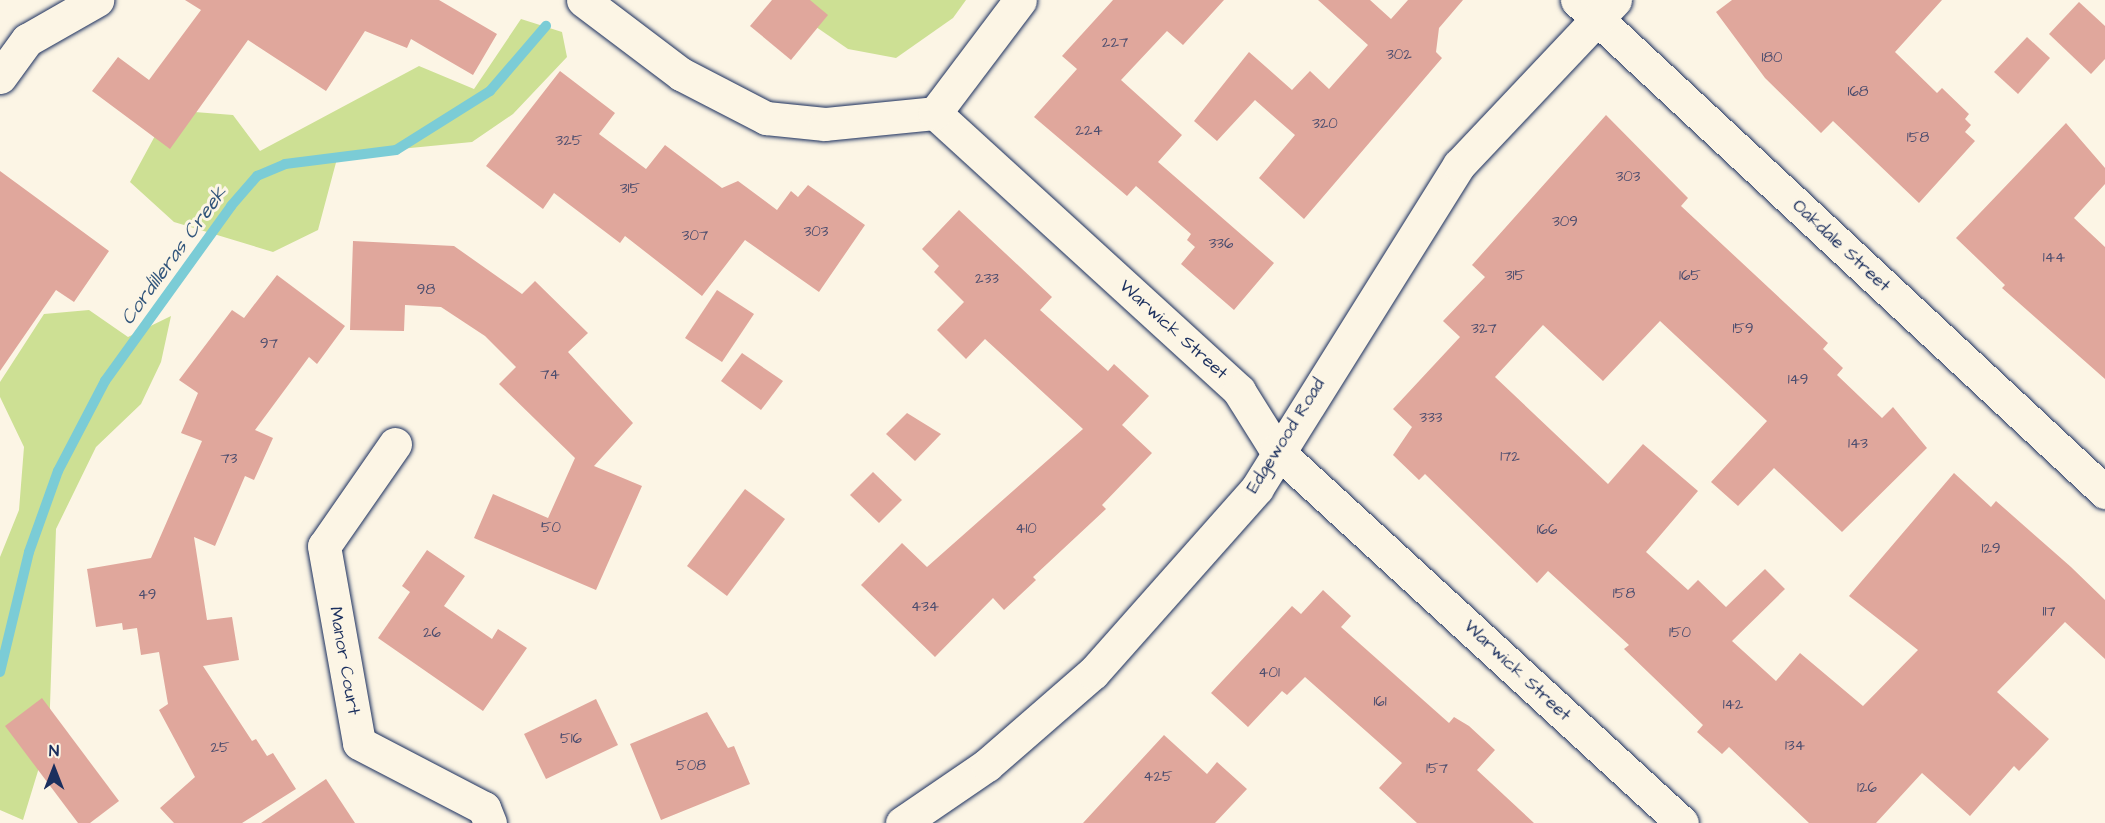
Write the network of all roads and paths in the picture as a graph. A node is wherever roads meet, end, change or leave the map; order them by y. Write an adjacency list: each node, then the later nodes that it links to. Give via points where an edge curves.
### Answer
1 (98, 0): 5 (street, via 27,40)
2 (583, 0): 6 (street, via 681,74 766,118 825,124)
3 (1020, 0): 6 (street)
4 (1596, 6): 8 (street, Edgewood Road, via 1459,165); 9 (street, Oakdale Street)
5 (0, 77)
6 (935, 113): 8 (street, Warwick Street, via 1239,391)
7 (395, 444): 10 (street, Manor Court, via 324,546 359,743 484,808)
8 (1276, 450): 11 (street, Edgewood Road, via 1257,488 1093,673 987,765); 12 (street, Warwick Street)
9 (2105, 492)
10 (490, 823)
11 (902, 823)
12 (1682, 823)

